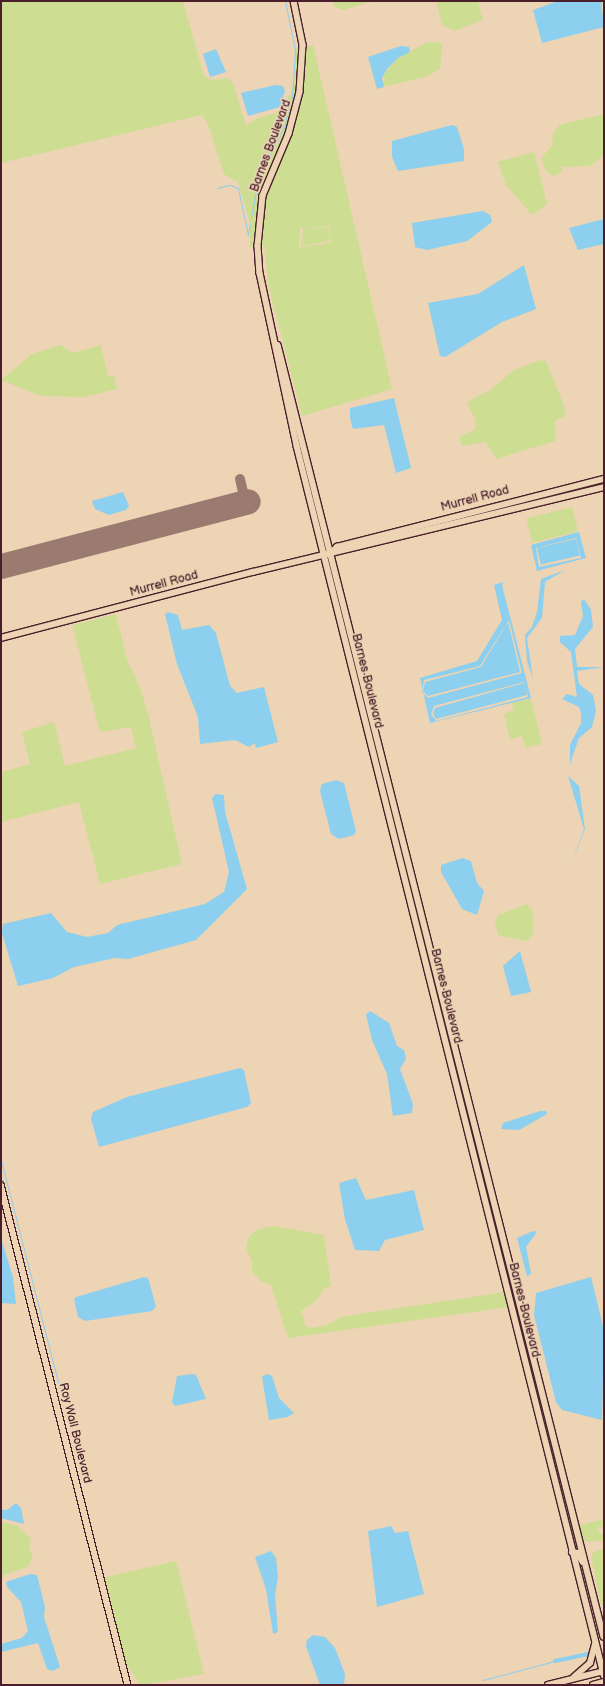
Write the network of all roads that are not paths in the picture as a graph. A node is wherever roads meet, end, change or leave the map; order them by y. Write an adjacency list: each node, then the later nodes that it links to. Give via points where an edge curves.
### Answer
1 (294, 1): 2 (main road, Barnes Boulevard, via 302,45 300,92 289,134 264,196 259,227 258,262)
2 (271, 322): 5 (main road, Barnes Boulevard); 6 (main road, Barnes Boulevard)
3 (604, 479): 5 (main road, Murrell Road, via 337,547)
4 (604, 488): 5 (main road, Murrell Road, via 338,554)
5 (332, 552): 6 (main road, Murrell Road); 10 (main road, Barnes Boulevard)
6 (324, 554): 7 (main road, Barnes Boulevard); 8 (main road, Murrell Road)
7 (331, 582): 9 (main road, Barnes Boulevard); 10 (main road, via 348,637)
8 (1, 638)
9 (347, 647): 11 (main road, via 356,658); 12 (main road, Barnes Boulevard)
10 (356, 648): 11 (main road, Barnes Boulevard)
11 (369, 695): 13 (main road, Barnes Boulevard)
12 (389, 799): 13 (main road); 14 (main road); 15 (main road, Barnes Boulevard)
13 (397, 807): 14 (main road, Barnes Boulevard)
14 (407, 852): 17 (main road, Barnes Boulevard)
15 (467, 1129): 17 (main road, via 472,1134 486,1191); 18 (main road, Barnes Boulevard)
16 (1, 1185): 29 (main road, Roy Wall Boulevard)
17 (492, 1200): 19 (main road, Barnes Boulevard)
18 (487, 1207): 19 (main road, via 491,1210); 20 (main road, Barnes Boulevard)
19 (502, 1240): 21 (main road, Barnes Boulevard, via 566,1496)
20 (556, 1484): 21 (main road, via 573,1543); 22 (main road, Barnes Boulevard)
21 (583, 1551): 23 (main road, Barnes Boulevard)
22 (572, 1552): 23 (main road, via 578,1553 583,1561); 25 (main road, Barnes Boulevard)
23 (599, 1614): 24 (main road, Barnes Boulevard)
24 (604, 1637)
25 (595, 1638): 26 (main road, Barnes Boulevard); 27 (main road, via 592,1658)
26 (604, 1672): 27 (main road)
27 (571, 1679): 30 (main road)
28 (604, 1682): 31 (main road)
29 (128, 1685)
30 (548, 1685)
31 (593, 1685)

